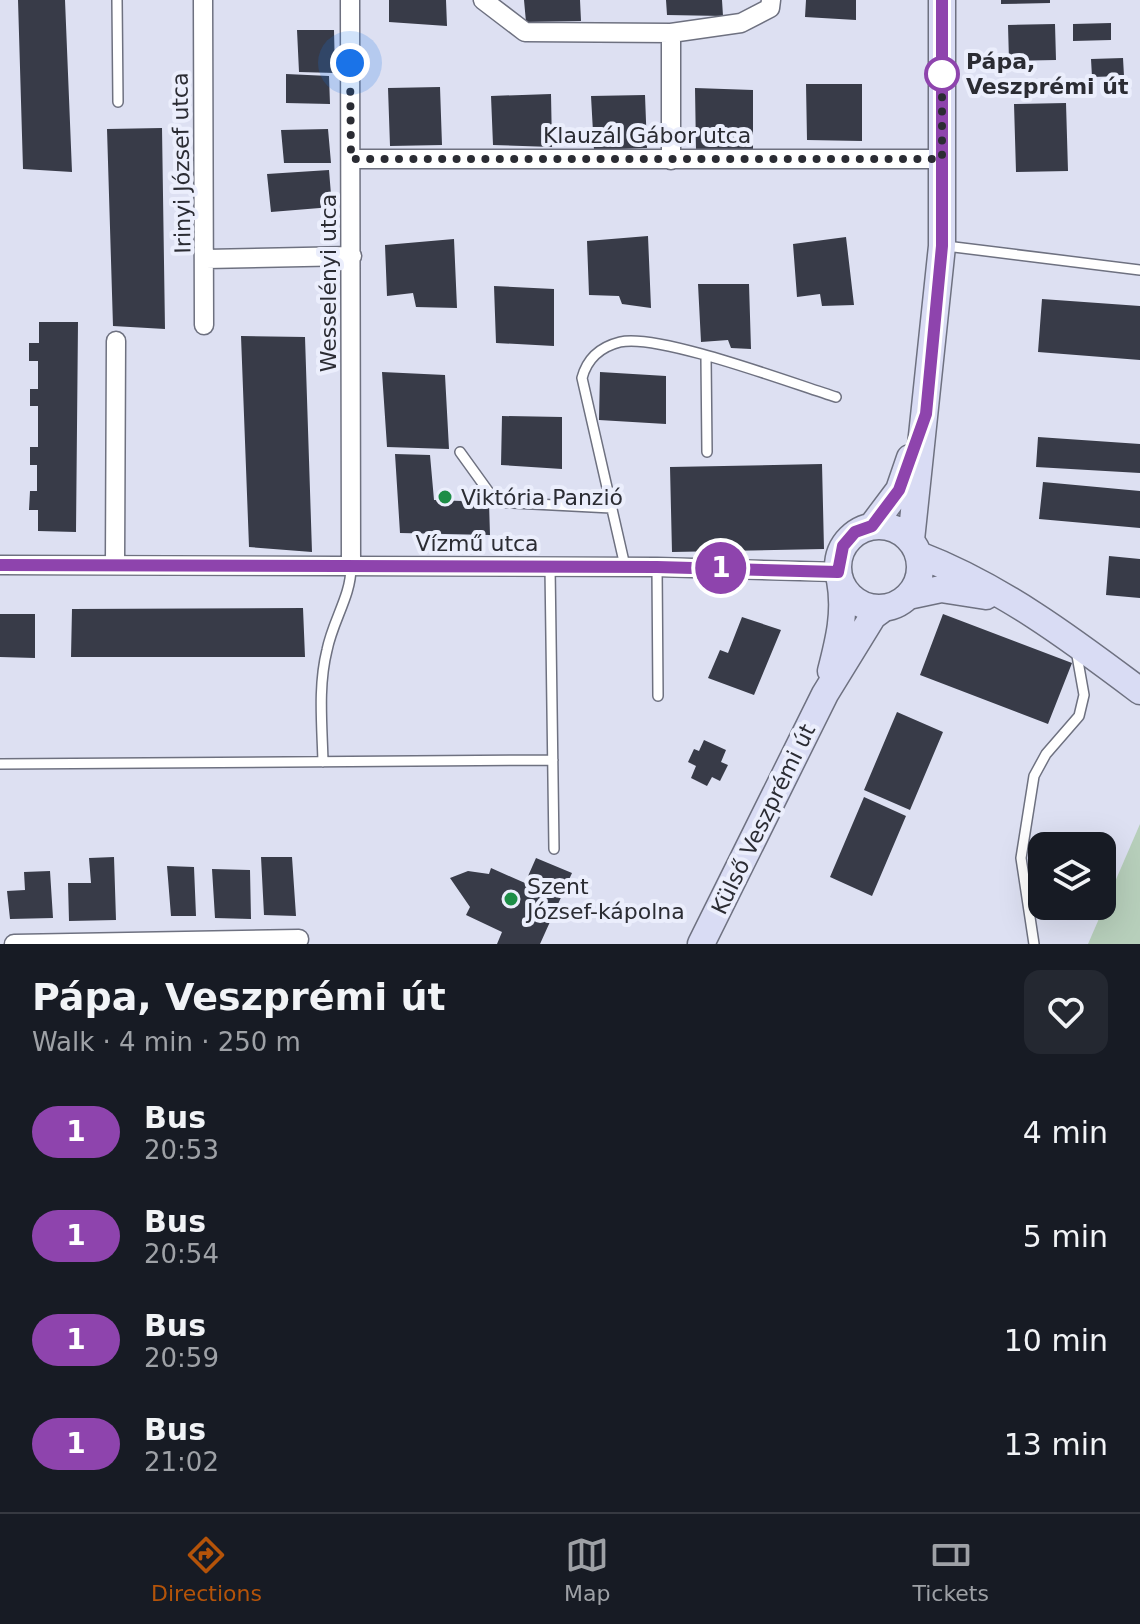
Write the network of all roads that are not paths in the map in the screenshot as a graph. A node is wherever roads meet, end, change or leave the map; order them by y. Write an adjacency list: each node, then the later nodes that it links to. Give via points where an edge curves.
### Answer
1 (117, 0): 8 (lane)
2 (203, 0): 14 (street, Irinyi József utca)
3 (350, 0): 9 (street, Wesselényi utca)
4 (483, 0): 7 (street, via 525,32)
5 (771, 0): 7 (street, via 770,8 741,23)
6 (942, 0): 10 (main road)
7 (671, 33): 11 (street)
8 (118, 102)
9 (351, 159): 11 (street, Klauzál Gábor utca); 13 (street, Wesselényi utca)
10 (942, 159): 11 (street, Klauzál Gábor utca); 12 (main road)
11 (671, 160)
12 (942, 246): 15 (lane); 20 (main road)
13 (352, 256): 14 (street); 28 (street, Wesselényi utca)
14 (206, 259): 16 (street, Irinyi József utca)
15 (1140, 270)
16 (204, 325)
17 (116, 341): 27 (street)
18 (706, 357): 19 (lane); 22 (lane); 23 (lane, via 654,342 621,342 586,362 582,378)
19 (836, 397)
20 (926, 414): 24 (main road, via 899,490); 25 (main road)
21 (460, 452): 23 (lane, via 496,502)
22 (707, 452)
23 (611, 508): 30 (lane)
24 (872, 526): 25 (main road, via 893,528); 32 (main road, via 855,532 843,546)
25 (915, 548): 33 (main road, via 918,581); 34 (main road)
26 (0, 565): 27 (street, Vízmű utca)
27 (115, 565): 28 (street, Vízmű utca)
28 (351, 567): 29 (street, Vízmű utca); 41 (lane, via 351,586 323,668)
29 (550, 567): 30 (street, Vízmű utca); 40 (lane)
30 (625, 567): 31 (street, Vízmű utca)
31 (657, 567): 32 (street, Vízmű utca); 39 (lane)
32 (839, 576): 35 (main road, via 857,601); 38 (main road, Külső Veszprémi út, via 842,628)
33 (908, 596): 34 (main road, via 941,589); 35 (main road)
34 (1013, 602): 36 (main road)
35 (884, 608): 38 (main road, Külső Veszprémi út, via 873,616)
36 (1075, 642): 37 (main road); 47 (lane, via 1084,695 1079,716 1034,776 1021,858)
37 (1140, 691)
38 (825, 694): 46 (main road, Külső Veszprémi út)
39 (658, 696)
40 (553, 760): 41 (lane); 43 (lane)
41 (323, 762): 42 (lane)
42 (0, 764)
43 (554, 849)
44 (299, 939): 45 (street)
45 (14, 944)
46 (701, 944)
47 (1034, 944)

